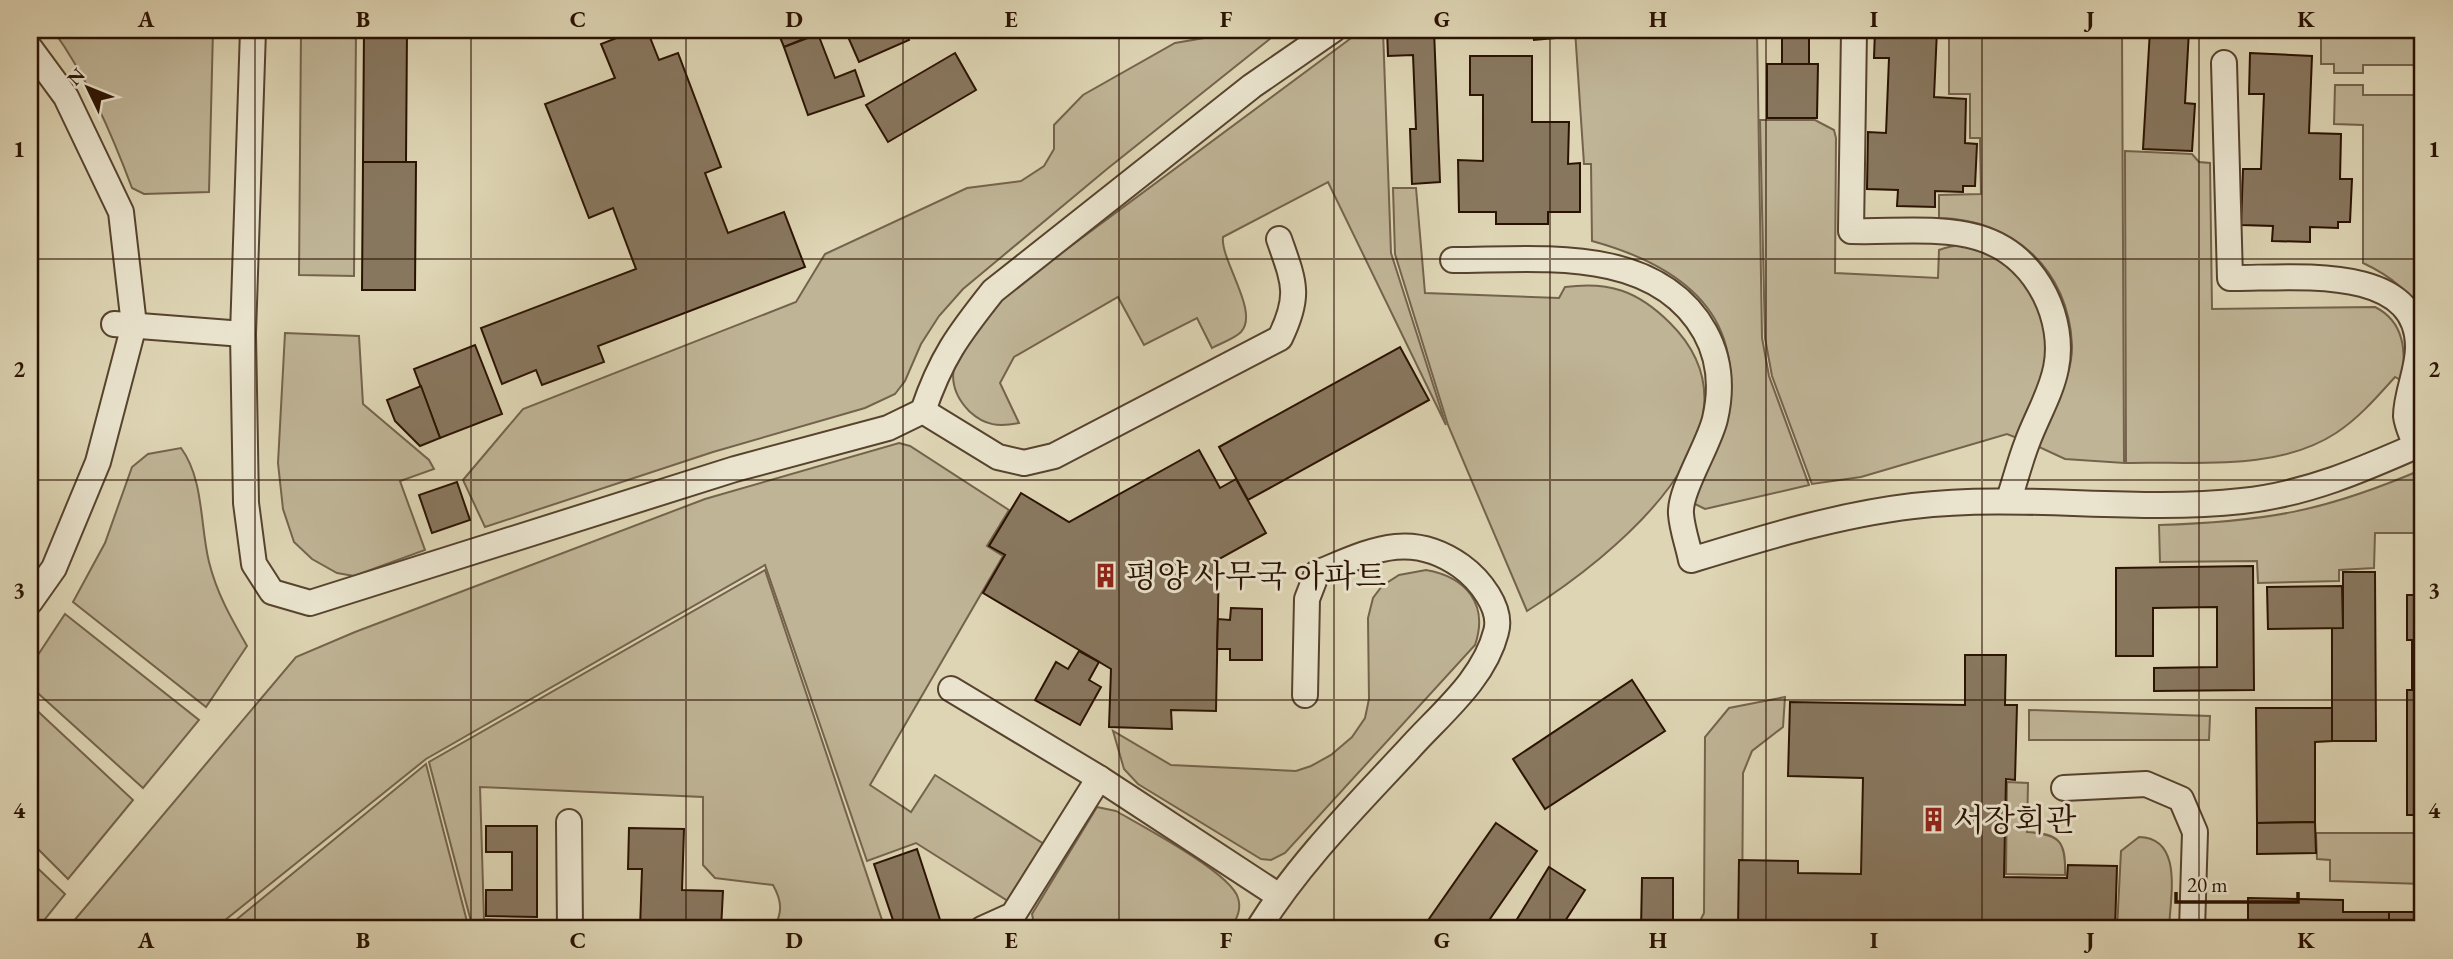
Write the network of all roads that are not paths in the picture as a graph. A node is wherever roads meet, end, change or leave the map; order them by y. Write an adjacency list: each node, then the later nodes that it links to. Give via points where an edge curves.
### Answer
1 (253, 30): 9 (lane)
2 (1333, 30): 10 (lane, via 1252,86 993,291 938,367)
3 (1854, 30): 12 (lane, via 1851,231 1973,234 1994,241 2037,279 2051,307 2058,343 2056,368)
4 (30, 48): 8 (lane, via 66,97 121,212)
5 (2224, 63): 11 (lane, via 2230,278 2358,281 2390,295 2415,328 2418,348 2406,417)
6 (1279, 239): 10 (lane, via 1294,283 1291,315 1280,338 1054,456 1024,463 998,457)
7 (1453, 260): 12 (lane, via 1588,262 1628,271 1683,302 1716,358 1720,385 1715,420 1680,512 1691,561 1850,517 1912,506)
8 (124, 325): 9 (lane); 13 (lane, via 98,462 54,568)
9 (243, 334): 10 (lane, via 246,503 254,565 272,592 310,603 735,469 888,428)
10 (923, 411)
11 (2420, 445): 12 (lane, via 2345,478 2242,501)
12 (2009, 499)
13 (30, 602)
14 (951, 689): 16 (lane)
15 (1305, 695): 19 (lane, via 1307,599 1317,573 1383,546 1417,546 1442,552 1471,573 1493,603 1497,630 1478,673 1332,831)
16 (1099, 778): 19 (lane); 21 (lane, via 1013,915)
17 (2064, 788): 23 (lane, via 2146,784 2181,799 2195,832)
18 (569, 822): 20 (lane)
19 (1279, 896): 22 (lane)
20 (570, 929)
21 (982, 929)
22 (1258, 929)
23 (2192, 929)

